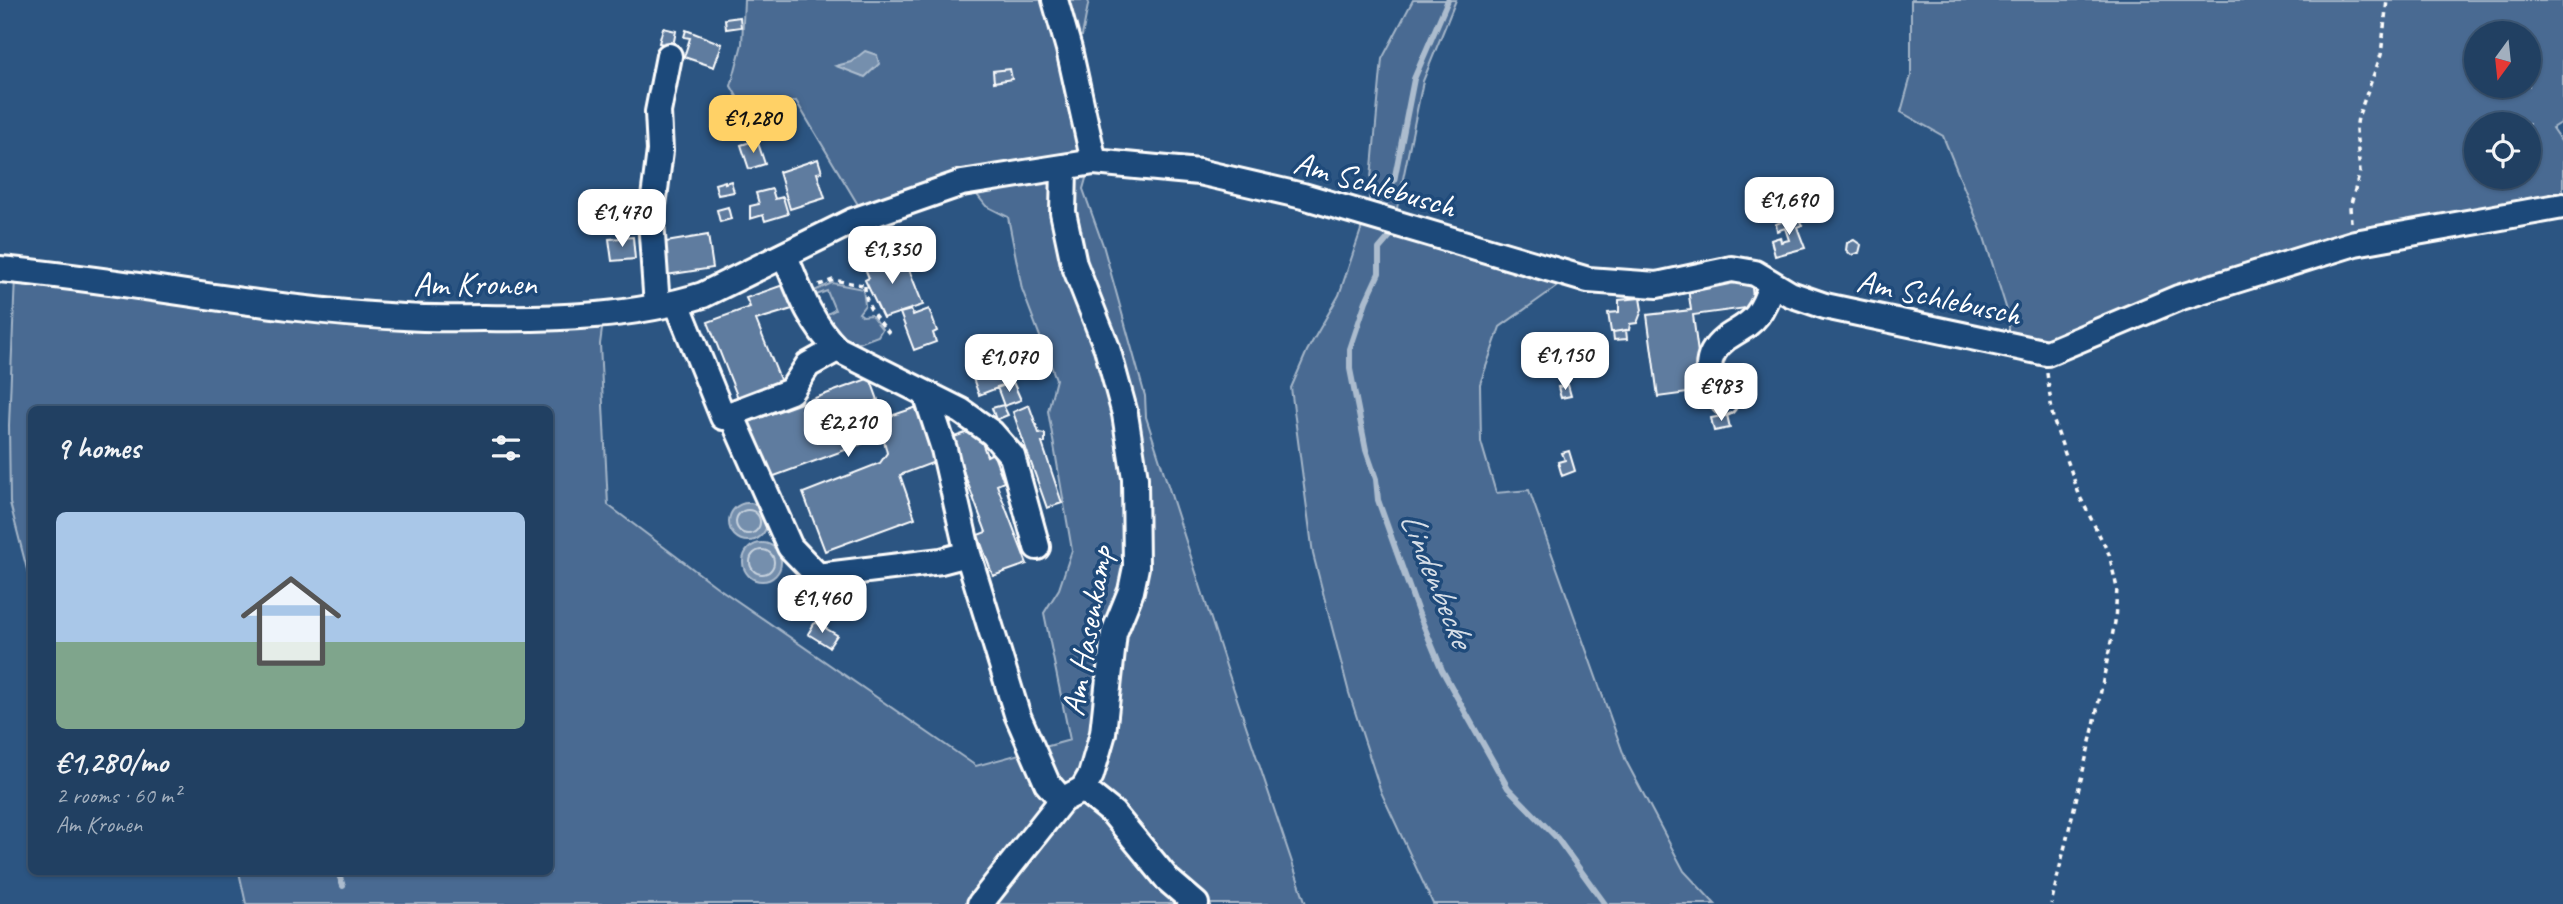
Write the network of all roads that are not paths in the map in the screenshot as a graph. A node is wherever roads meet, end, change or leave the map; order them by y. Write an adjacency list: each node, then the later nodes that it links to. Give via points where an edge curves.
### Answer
1 (1055, 0): 3 (street)
2 (669, 56): 9 (street, via 658,112 660,151 651,220)
3 (1094, 162): 4 (street, Am Kronen); 8 (street, Am Schlebusch, via 1199,172 1303,196 1588,280 1657,285 1731,269 1755,273)
4 (1064, 168): 6 (street, Am Kronen, via 961,183 853,221); 16 (street, Am Hasenkamp, via 1063,212 1074,264 1107,348 1125,414 1135,478 1137,540 1131,591 1114,633 1103,733 1091,775)
5 (2563, 206): 8 (street, Am Schlebusch, via 2355,243 2178,298 2047,353 1808,302)
6 (785, 256): 9 (street, Am Kronen, via 704,295); 10 (street, via 810,316)
7 (0, 269): 9 (street, Am Kronen, via 404,317 594,316)
8 (1771, 285): 12 (street, via 1757,315 1713,353 1711,385)
9 (667, 304): 13 (street, via 723,417)
10 (837, 349): 11 (street); 13 (street, via 808,365 791,391)
11 (926, 394): 14 (street, via 992,433 1012,456); 15 (street)
12 (1724, 402)
13 (731, 414): 15 (street, via 790,547 818,576)
14 (1037, 547)
15 (968, 554): 16 (street, via 1017,715 1047,783)
16 (1072, 795): 17 (street, Am Hasenkamp); 18 (street, via 1113,813 1168,880)
17 (980, 904)
18 (1196, 904)

